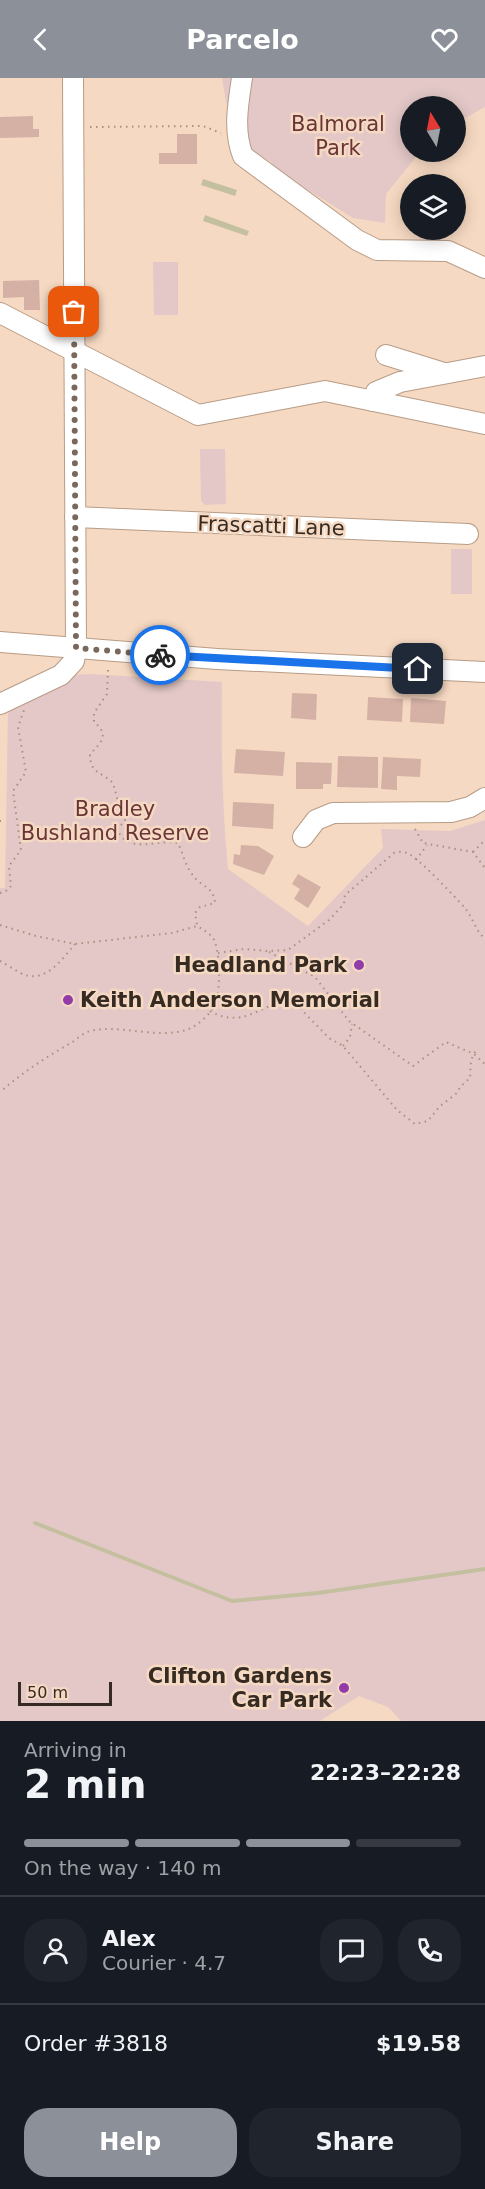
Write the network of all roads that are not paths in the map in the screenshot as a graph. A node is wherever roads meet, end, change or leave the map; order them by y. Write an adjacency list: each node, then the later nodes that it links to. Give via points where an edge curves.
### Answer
1 (73, 78): 5 (street)
2 (242, 78): 3 (street, via 237,139 243,156 357,240 377,250 448,251)
3 (485, 268)
4 (0, 313): 5 (street)
5 (74, 351): 9 (street, via 198,415 325,391); 11 (street)
6 (386, 355): 8 (street)
7 (485, 366): 8 (street)
8 (447, 374): 9 (street, via 400,382 376,392)
9 (373, 401): 10 (street)
10 (485, 424)
11 (75, 518): 12 (street, Frascatti Lane); 14 (street)
12 (468, 534)
13 (0, 642): 14 (street)
14 (76, 648): 15 (street); 16 (street, via 74,661 61,675)
15 (485, 672)
16 (0, 704)
17 (485, 798): 18 (street, via 451,812 333,813 316,820)
18 (303, 837)

